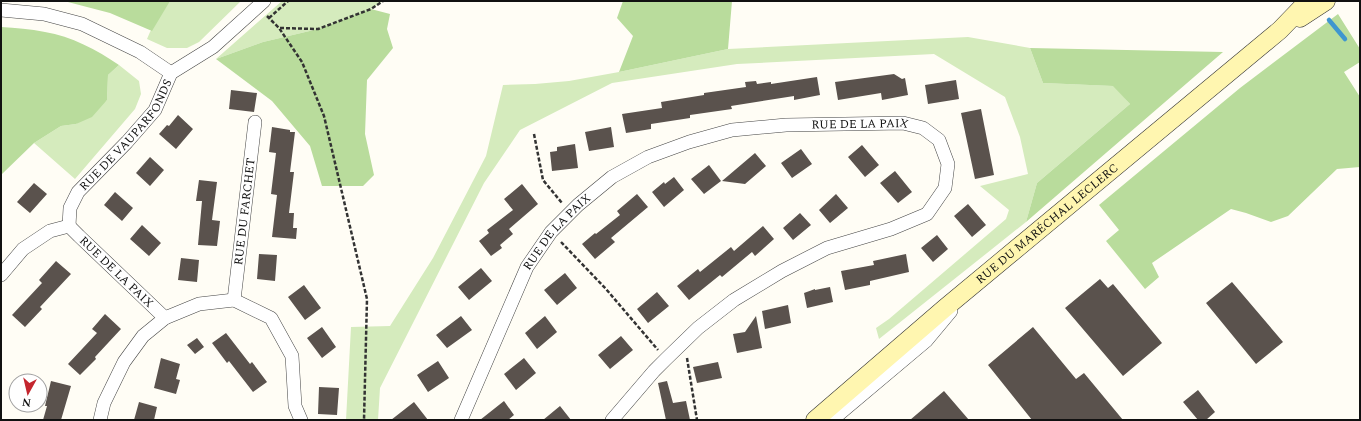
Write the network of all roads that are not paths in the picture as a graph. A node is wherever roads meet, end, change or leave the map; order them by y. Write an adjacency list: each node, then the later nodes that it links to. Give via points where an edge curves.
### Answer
1 (1308, 1): 5 (main road, RUE DU MARÉCHAL LECLERC)
2 (1326, 1): 5 (main road, RUE DU MARÉCHAL LECLERC)
3 (262, 4): 6 (street, RUE DE VAUPARFONDS, via 213,47)
4 (1, 10): 6 (street, via 44,14 82,24 140,52)
5 (1280, 30): 10 (main road, RUE DU MARÉCHAL LECLERC)
6 (171, 73): 8 (street, RUE DE VAUPARFONDS, via 155,110 78,192 70,208)
7 (255, 122): 11 (street, RUE DU FARCHET)
8 (70, 226): 9 (street, via 50,231 23,249); 12 (street, RUE DE LA PAIX)
9 (1, 275)
10 (973, 285): 17 (main road, RUE DU MARÉCHAL LECLERC); 18 (street, via 926,341)
11 (234, 300): 12 (street, RUE DE LA PAIX, via 199,304); 14 (street, via 271,318 285,343 292,356 295,406)
12 (165, 318): 13 (street, RUE DE LA PAIX, via 143,336 124,362 104,403)
13 (100, 420)
14 (301, 420)
15 (461, 420): 16 (street, RUE DE LA PAIX, via 527,267 551,232 612,177 648,157 688,142 732,130 786,125 903,123 923,128 939,140 948,164 945,188 927,214 892,229 827,248 734,300 698,328 666,359)
16 (612, 420)
17 (815, 420)
18 (832, 420)

